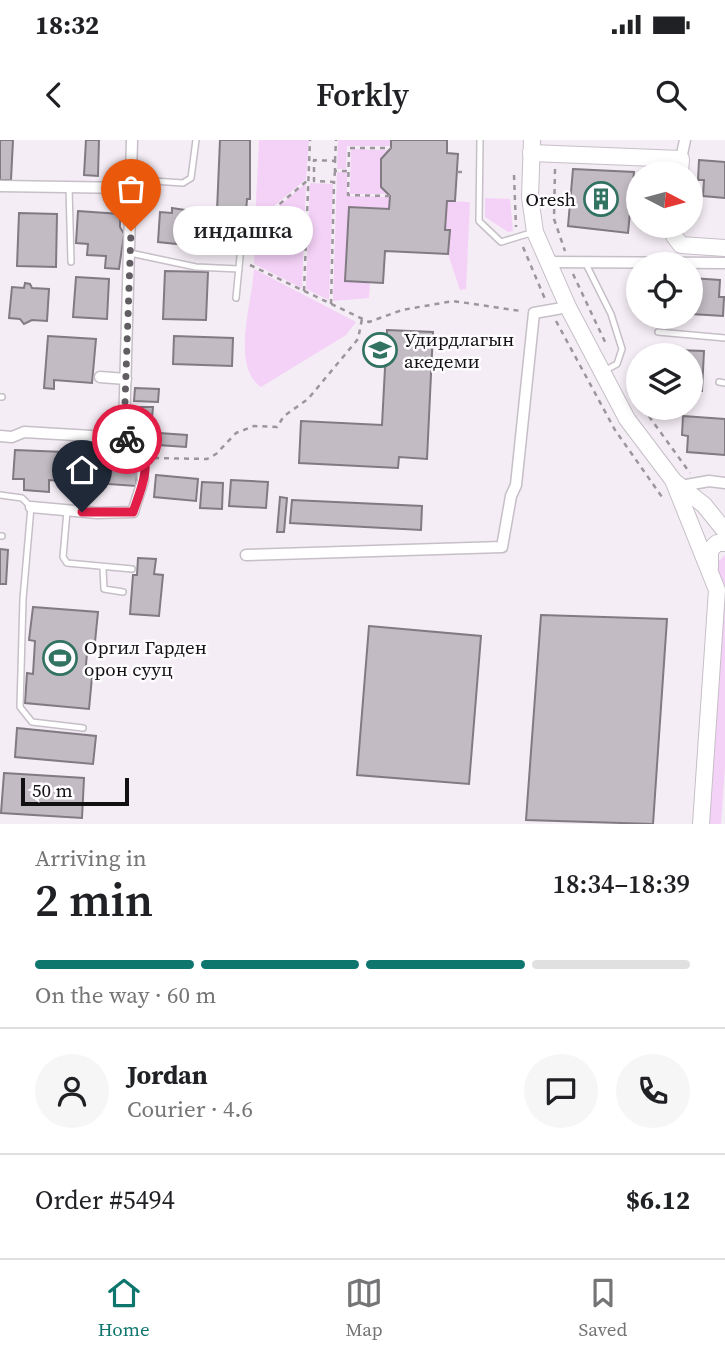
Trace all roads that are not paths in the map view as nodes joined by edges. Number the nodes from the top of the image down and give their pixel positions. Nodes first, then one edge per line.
1 (132, 140) edge
2 (196, 140) edge
3 (480, 140) edge
4 (685, 140) edge
5 (532, 146) edge
6 (643, 161) edge
7 (681, 161) edge
8 (153, 181) dead end
9 (0, 186) edge
10 (69, 188) junction
11 (131, 188) junction
12 (527, 235) junction
13 (242, 236) road end
14 (676, 238) edge
15 (725, 248) edge
16 (131, 253) junction
17 (585, 261) junction
18 (71, 262) dead end
19 (548, 262) junction
20 (725, 263) edge
21 (239, 269) junction
22 (236, 298) dead end
23 (568, 307) junction
24 (658, 332) dead end
25 (725, 338) edge
26 (610, 368) junction
27 (100, 377) dead end
28 (126, 379) junction
29 (124, 430) junction
30 (0, 436) edge
31 (677, 483) junction
32 (725, 483) edge
33 (0, 495) edge
34 (31, 507) junction
35 (67, 511) junction
36 (725, 531) edge
37 (725, 543) edge
38 (246, 555) dead end
39 (709, 567) junction
40 (103, 569) junction
41 (132, 569) dead end
42 (123, 592) dead end
43 (83, 727) dead end
44 (701, 824) edge

1 - 11 street
2 - 8 lane
3 - 12 lane
4 - 7 street
5 - 6 main road
5 - 12 main road
9 - 10 street
10 - 11 street
10 - 18 lane
11 - 16 street
12 - 19 main road
13 - 21 lane
14 - 15 main road
16 - 21 lane
16 - 28 street
17 - 19 street
17 - 20 street
17 - 26 lane
19 - 23 main road
21 - 22 lane
23 - 26 main road
23 - 38 street
24 - 25 lane
26 - 31 main road
27 - 28 street
28 - 29 street
29 - 30 street
29 - 35 street
31 - 32 street
31 - 36 main road
31 - 39 main road
33 - 34 lane
34 - 35 street
34 - 43 lane
35 - 40 lane
37 - 39 main road
39 - 44 main road
40 - 41 lane
40 - 42 lane

